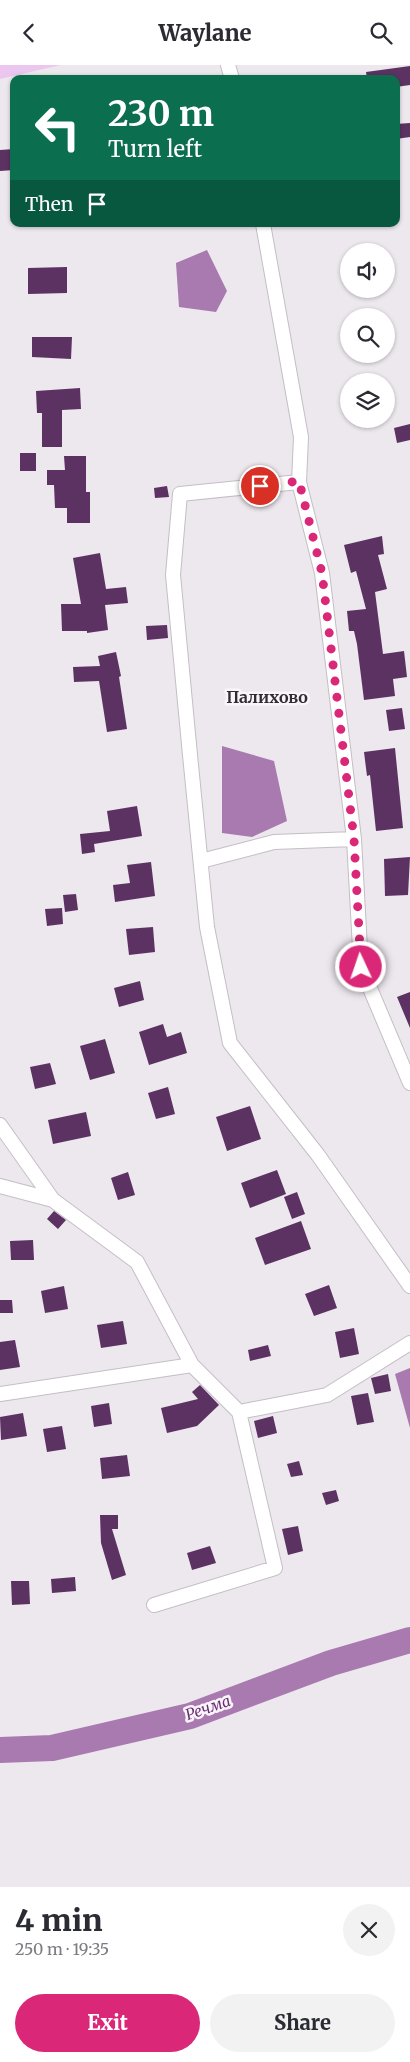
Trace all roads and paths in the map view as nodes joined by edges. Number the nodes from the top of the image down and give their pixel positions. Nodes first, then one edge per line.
1 (264, 227) edge
2 (299, 481) junction
3 (354, 839) junction
4 (201, 861) junction
5 (410, 1083) edge
6 (0, 1125) edge
7 (0, 1186) edge
8 (53, 1199) junction
9 (410, 1286) edge
10 (410, 1343) edge
11 (192, 1365) junction
12 (0, 1394) edge
13 (239, 1413) junction
14 (154, 1605) dead end

1 - 2 street
2 - 3 street
2 - 4 street
3 - 4 street
3 - 5 street
4 - 9 street
6 - 8 street
7 - 8 street
8 - 11 street
10 - 13 street
11 - 12 street
11 - 13 street
13 - 14 street

